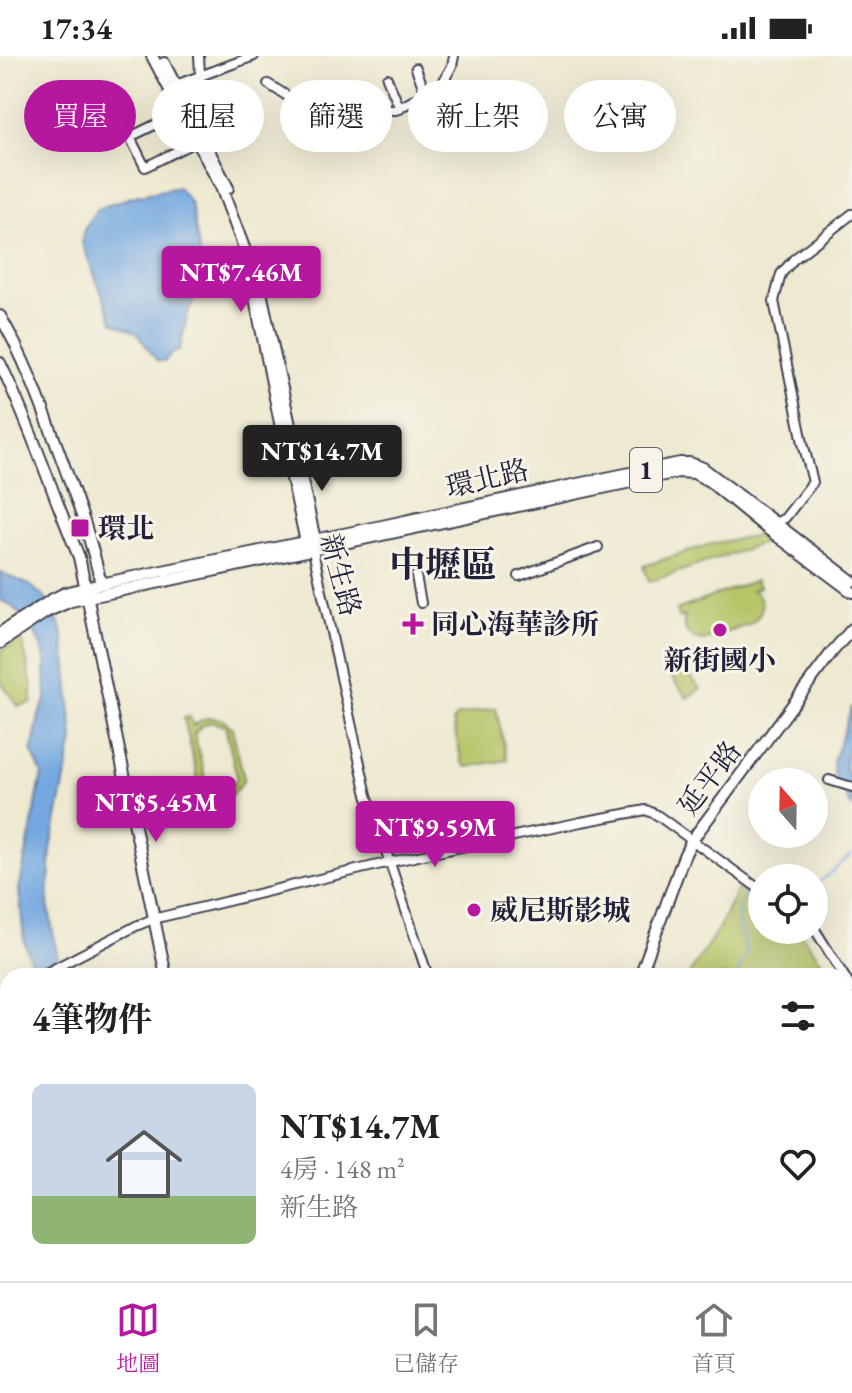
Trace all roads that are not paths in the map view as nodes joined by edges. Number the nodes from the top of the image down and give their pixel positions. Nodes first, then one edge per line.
1 (152, 56) edge
2 (160, 56) edge
3 (199, 56) edge
4 (254, 56) edge
5 (454, 56) edge
6 (416, 68) dead end
7 (201, 76) junction
8 (387, 78) dead end
9 (168, 80) edge
10 (170, 80) edge
11 (189, 80) edge
12 (201, 80) edge
13 (420, 80) edge
14 (444, 80) edge
15 (268, 84) dead end
16 (408, 105) edge
17 (400, 109) junction
18 (152, 128) edge
19 (176, 152) edge
20 (205, 152) edge
21 (852, 214) edge
22 (0, 316) edge
23 (0, 363) edge
24 (771, 525) junction
25 (311, 544) junction
26 (598, 547) dead end
27 (416, 576) dead end
28 (519, 576) dead end
29 (852, 581) edge
30 (101, 584) junction
31 (852, 592) edge
32 (86, 593) junction
33 (421, 603) dead end
34 (852, 629) edge
35 (2, 636) edge
36 (832, 781) dead end
37 (852, 787) edge
38 (692, 840) junction
39 (390, 862) junction
40 (748, 881) edge
41 (153, 919) junction
42 (824, 944) edge
43 (55, 968) edge
44 (164, 968) edge
45 (425, 968) edge
46 (643, 968) edge
47 (839, 968) edge

1 - 9 main road, 新生路
2 - 10 main road, 新生路
3 - 7 street
4 - 7 street
5 - 14 street
6 - 13 street
7 - 11 street
7 - 12 street
8 - 17 street
15 - 17 street
16 - 17 street
18 - 19 street
20 - 25 main road, 新生路
21 - 24 street
22 - 30 main road
23 - 32 main road
24 - 25 main road, 環北路 / 1
24 - 29 main road, 環北路 / 1
24 - 31 main road, 環北路 / 1
25 - 30 main road, 環北路 / 1
25 - 32 main road, 環北路 / 1
25 - 39 street, 新生路
26 - 28 street
27 - 33 street
30 - 32 main road
32 - 35 main road, 環北路 / 1
32 - 41 main road
34 - 38 main road, 延平路
36 - 37 street
38 - 39 street
38 - 40 street
38 - 46 main road, 延平路
39 - 41 street
39 - 45 street, 新生路
41 - 43 street
41 - 44 main road
42 - 47 street

